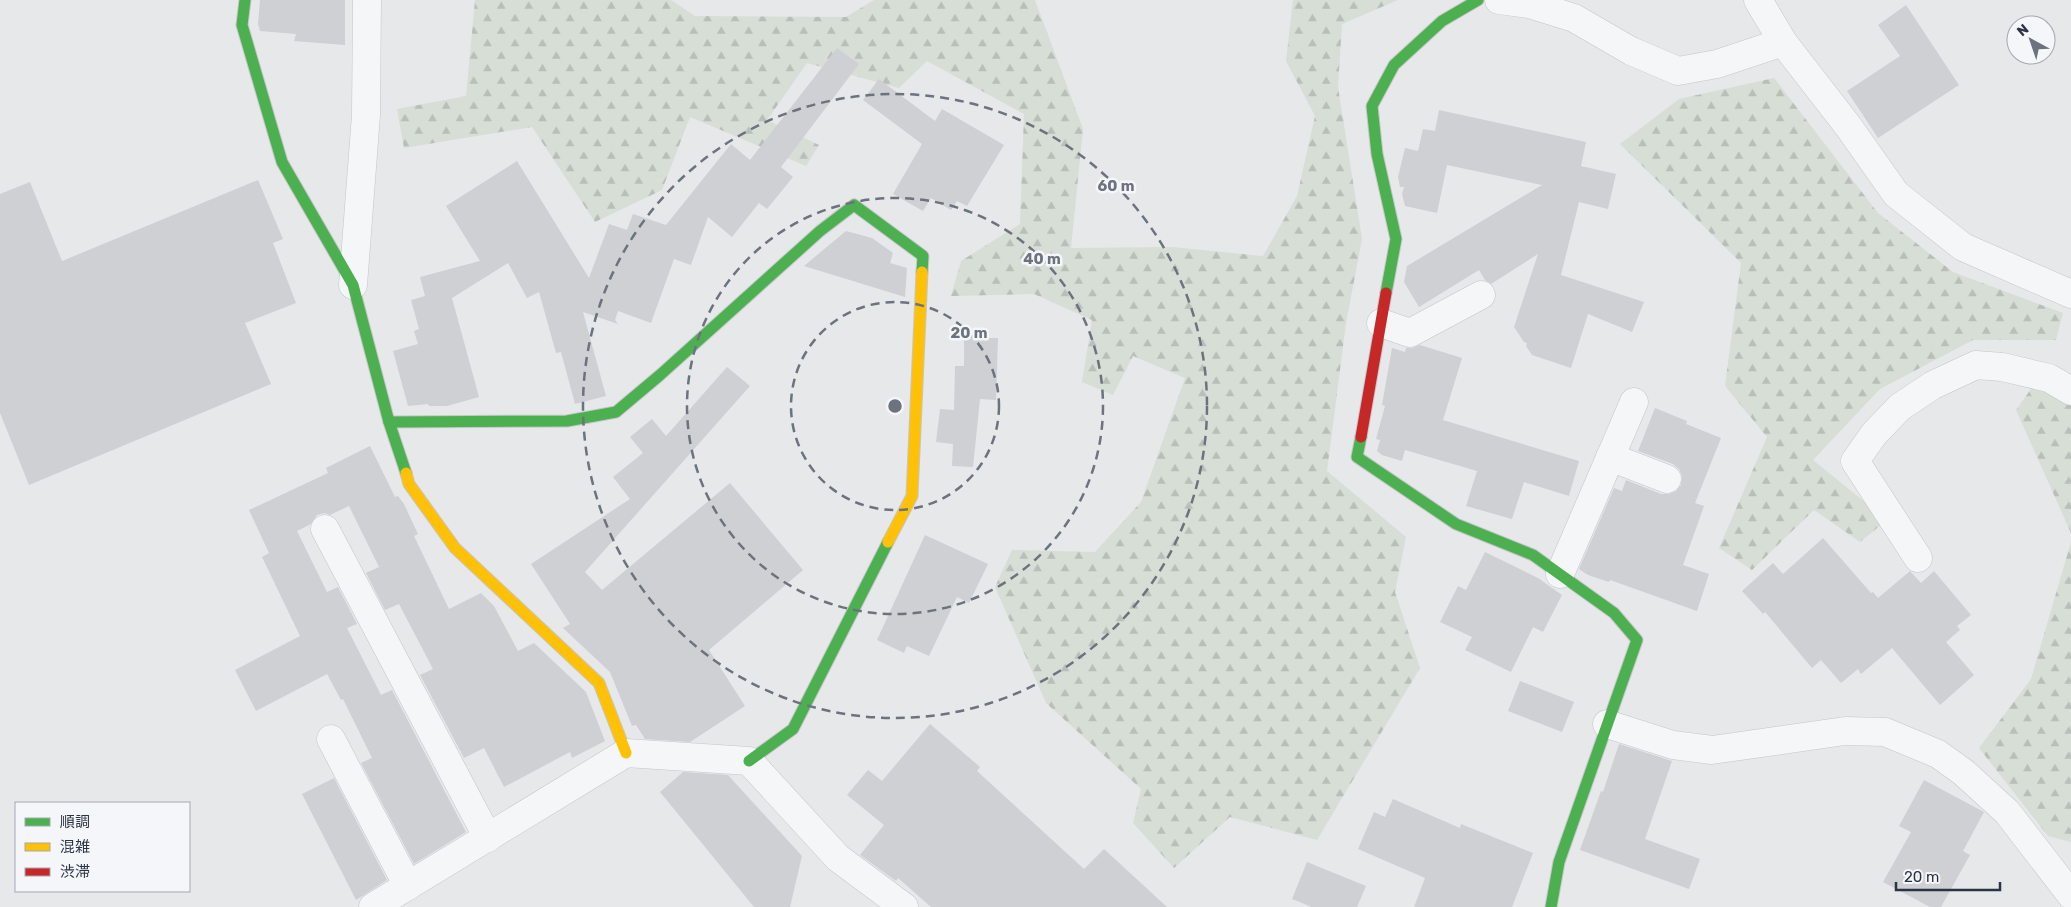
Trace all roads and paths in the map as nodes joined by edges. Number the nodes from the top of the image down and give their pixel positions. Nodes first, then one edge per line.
1 (245, 0) edge
2 (367, 0) edge
3 (1478, 0) edge
4 (1499, 0) edge
5 (1758, 0) edge
6 (1783, 42) junction
7 (353, 284) junction
8 (2071, 294) edge
9 (1481, 295) dead end
10 (1381, 323) junction
11 (2071, 391) edge
12 (1634, 402) dead end
13 (389, 422) junction
14 (1610, 457) junction
15 (1667, 479) dead end
16 (325, 529) dead end
17 (1918, 558) dead end
18 (1560, 574) junction
19 (1607, 724) junction
20 (331, 739) dead end
21 (626, 753) junction
22 (749, 761) junction
23 (488, 838) junction
24 (408, 886) junction
25 (2071, 896) edge
26 (373, 907) edge
27 (904, 907) edge
28 (1551, 907) edge

1 - 7 street
2 - 7 street
3 - 10 street
4 - 6 street
5 - 6 street
6 - 8 street
7 - 13 street
9 - 10 street
10 - 18 street
11 - 17 street
12 - 14 street
13 - 21 street
13 - 22 street
14 - 15 street
14 - 18 street
16 - 23 street
18 - 19 street
19 - 25 street
19 - 28 street
20 - 24 street
21 - 22 street
21 - 23 street
22 - 27 street
23 - 24 street
24 - 26 street

